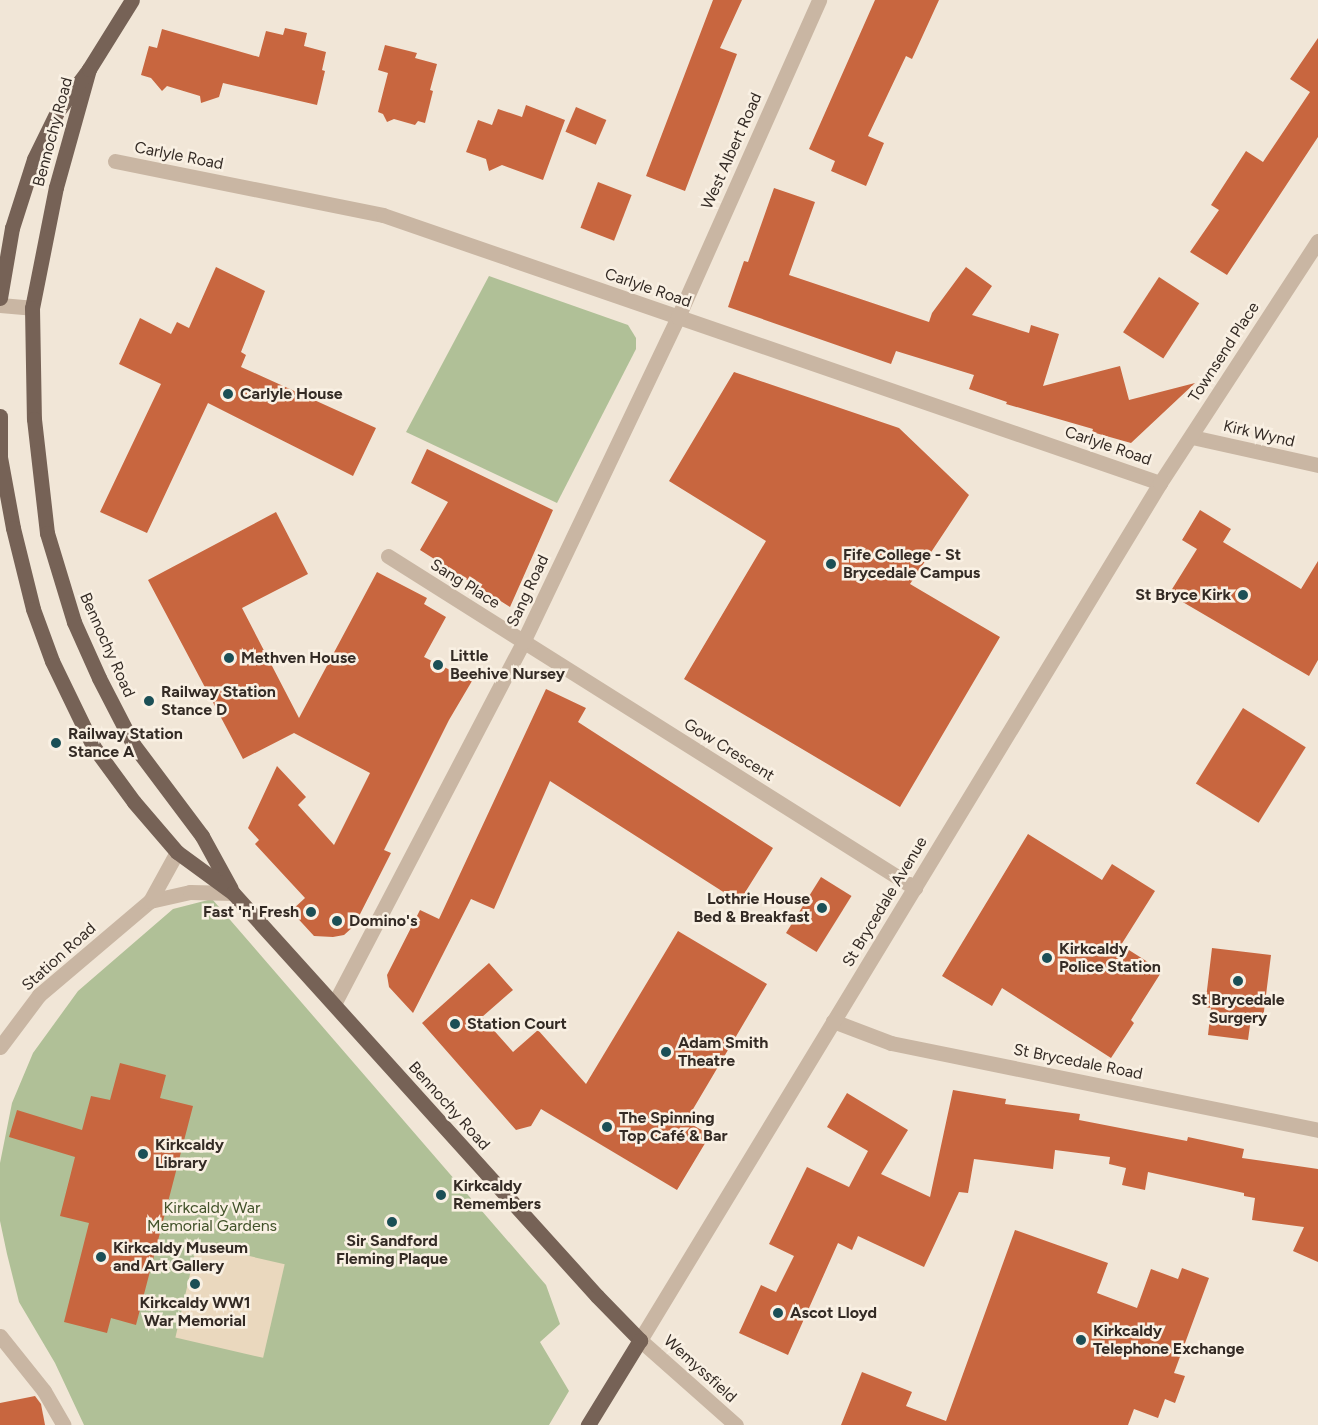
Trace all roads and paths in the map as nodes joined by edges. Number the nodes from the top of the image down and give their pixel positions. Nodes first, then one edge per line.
1 (132, 0) edge
2 (819, 0) edge
3 (89, 69) junction
4 (115, 161) dead end
5 (1318, 241) edge
6 (0, 298) edge
7 (0, 305) edge
8 (32, 308) junction
9 (678, 317) junction
10 (0, 416) edge
11 (1191, 436) junction
12 (1318, 465) edge
13 (1160, 483) junction
14 (388, 556) dead end
15 (523, 642) junction
16 (177, 852) junction
17 (915, 888) junction
18 (233, 893) junction
19 (150, 901) junction
20 (333, 1004) junction
21 (833, 1021) junction
22 (0, 1047) edge
23 (1318, 1130) edge
24 (0, 1335) edge
25 (640, 1340) junction
26 (64, 1425) edge
27 (588, 1425) edge
28 (736, 1425) edge

1 - 3 main road
2 - 9 street, West Albert Road
3 - 6 main road, Bennochy Road
3 - 8 main road, Bennochy Road
4 - 9 street, Carlyle Road
5 - 11 street, Townsend Place
7 - 8 street
8 - 18 main road, Bennochy Road
9 - 13 street, Carlyle Road
9 - 15 street, Sang Road
10 - 16 main road, Bennochy Road
11 - 12 street, Kirk Wynd
11 - 13 street, Townsend Place
13 - 17 street, St Brycedale Avenue
14 - 15 street, Sang Place
15 - 17 street, Gow Crescent
15 - 20 street, Sang Road
16 - 18 main road, Bennochy Road
16 - 19 street, Station Road
17 - 21 street, St Brycedale Avenue
18 - 19 street, Station Road
18 - 20 main road, Bennochy Road
19 - 22 street, Station Road
20 - 25 main road, Bennochy Road
21 - 23 street, St Brycedale Road
21 - 25 street, St Brycedale Avenue
24 - 26 street
25 - 27 main road
25 - 28 street, Wemyssfield

